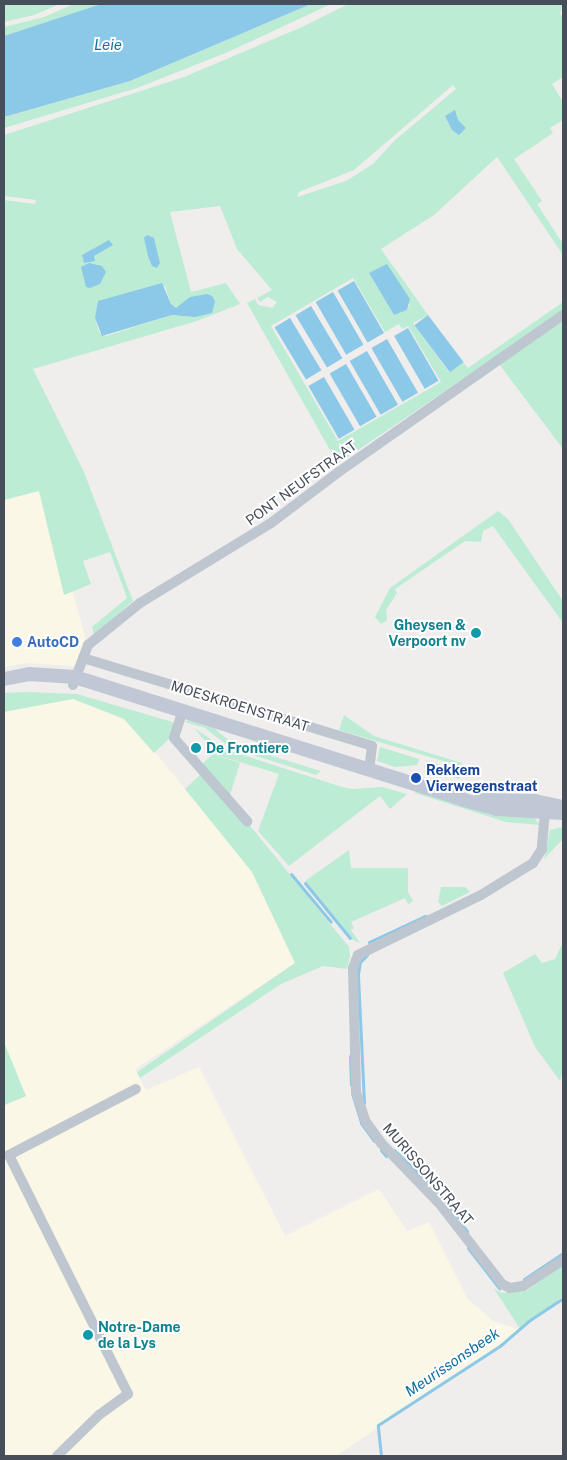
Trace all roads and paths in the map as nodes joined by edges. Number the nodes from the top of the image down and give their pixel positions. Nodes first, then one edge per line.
1 (563, 315) edge
2 (83, 658) junction
3 (4, 678) edge
4 (74, 681) junction
5 (4, 682) edge
6 (182, 713) junction
7 (369, 771) junction
8 (464, 800) junction
9 (563, 808) edge
10 (545, 811) junction
11 (563, 813) edge
12 (247, 821) dead end
13 (136, 1089) dead end
14 (6, 1156) edge
15 (563, 1260) edge
16 (56, 1456) edge

1 - 2 street, PONT NEUFSTRAAT
2 - 4 street, PONT NEUFSTRAAT
2 - 7 street, MOESKROENSTRAAT
3 - 4 main road, MOESKROENSTRAAT
4 - 5 main road, MOESKROENSTRAAT
4 - 6 main road, MOESKROENSTRAAT
6 - 7 main road, MOESKROENSTRAAT
6 - 12 street
7 - 8 main road, MOESKROENSTRAAT
8 - 9 main road, MOESKROENSTRAAT
8 - 10 main road, MOESKROENSTRAAT
10 - 11 main road, MOESKROENSTRAAT
10 - 15 street, MURISSONSTRAAT
13 - 14 street
14 - 16 street

